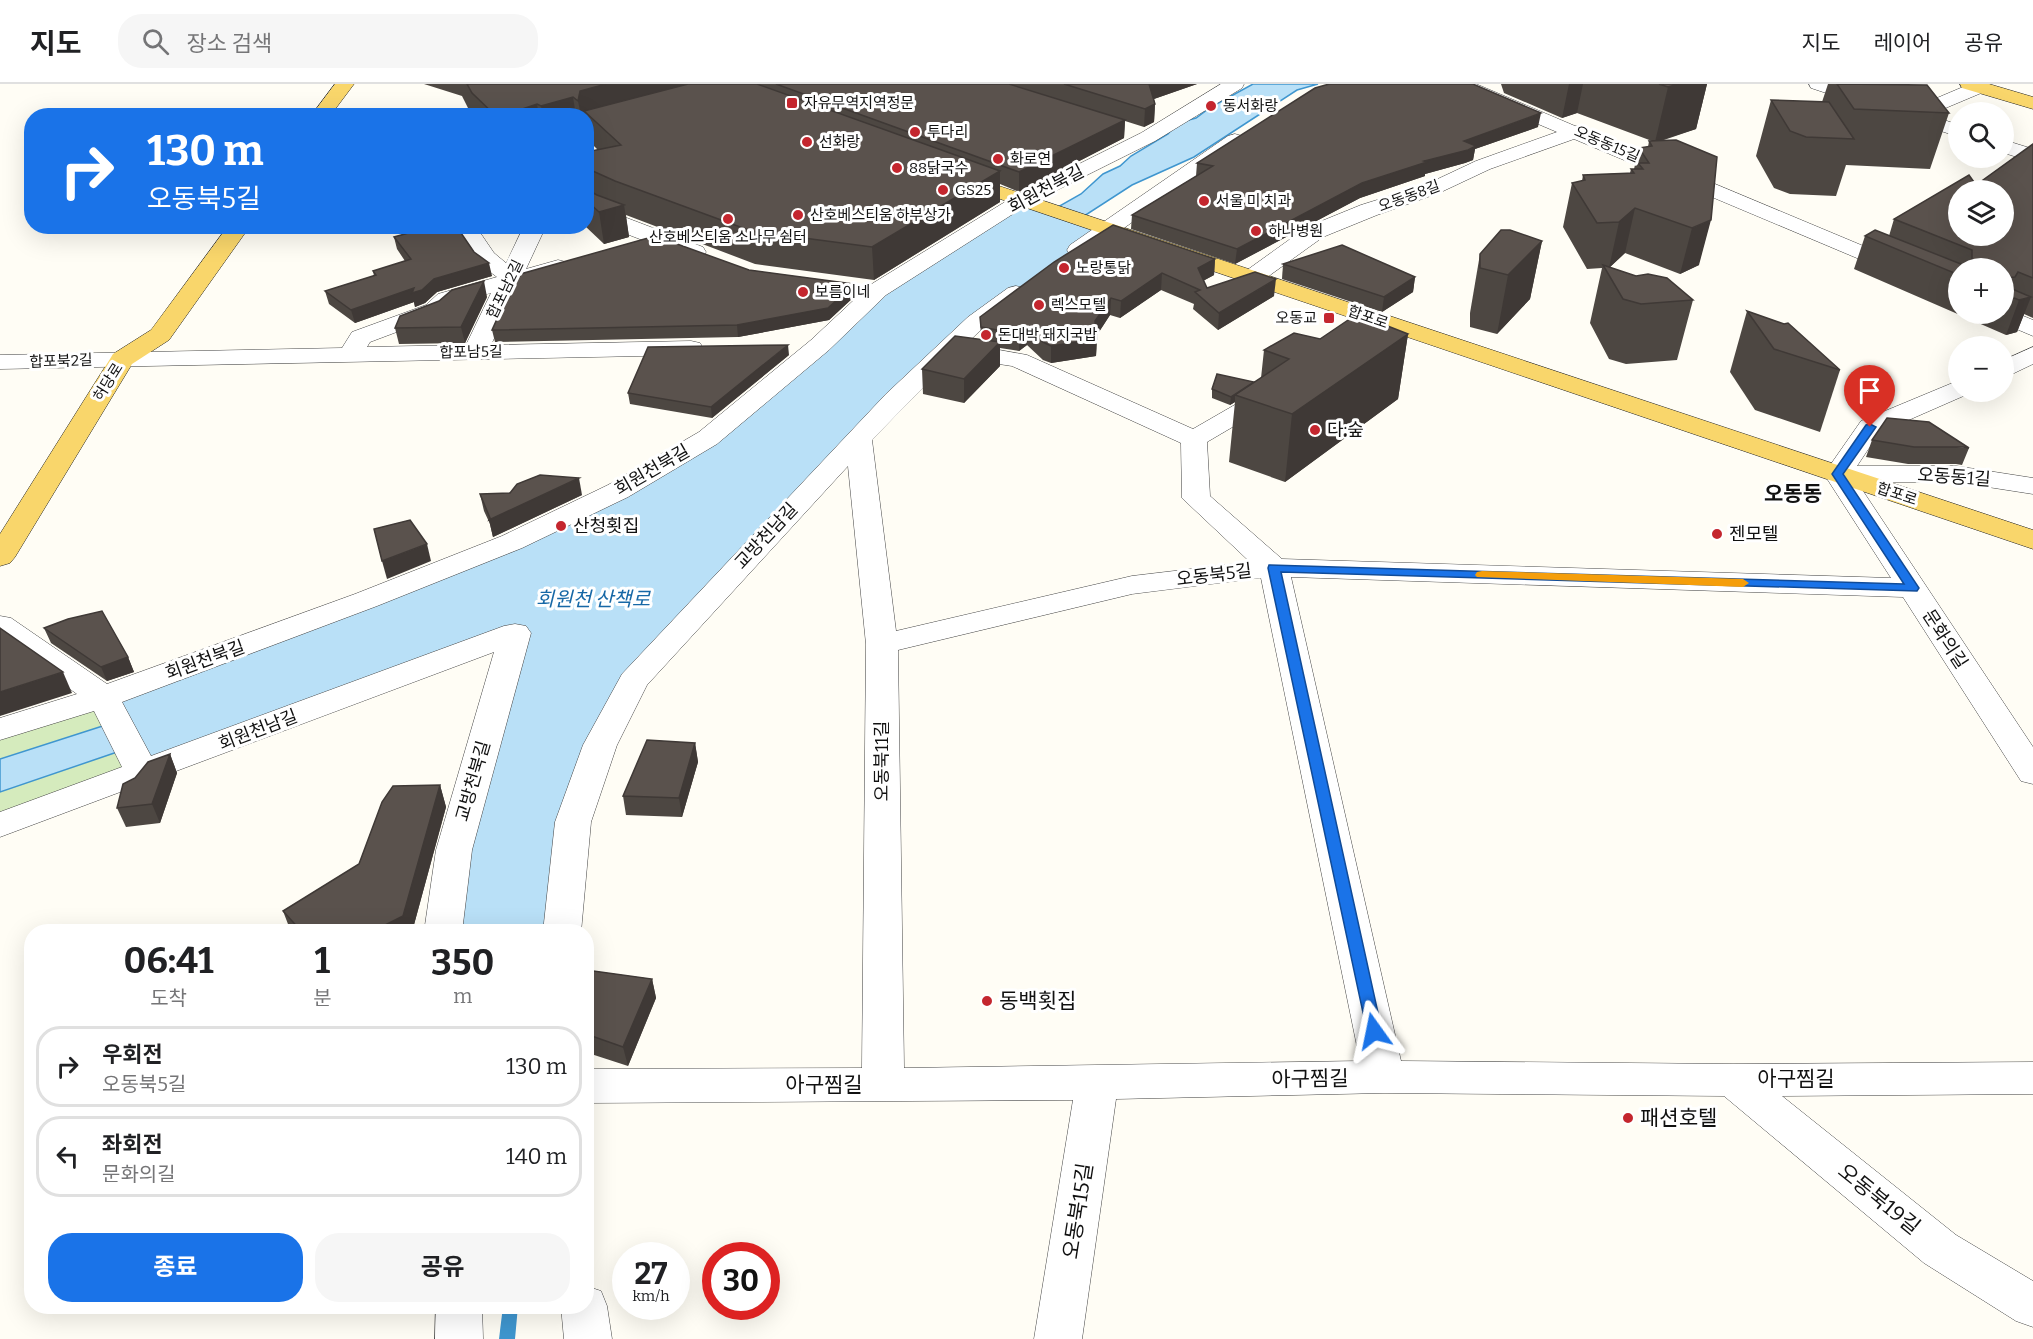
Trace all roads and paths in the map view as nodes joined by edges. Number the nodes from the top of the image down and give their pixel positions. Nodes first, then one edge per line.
1 (345, 84) edge
2 (1235, 84) edge
3 (1460, 84) edge
4 (1818, 84) edge
5 (2019, 84) edge
6 (1974, 85) edge
7 (2033, 88) edge
8 (2033, 103) edge
9 (326, 108) edge
10 (1912, 115) junction
11 (1948, 127) edge
12 (1125, 130) edge
13 (1576, 131) junction
14 (1249, 132) edge
15 (1148, 137) junction
16 (2014, 149) edge
17 (2033, 156) edge
18 (944, 173) edge
19 (1020, 201) junction
20 (594, 210) edge
21 (1108, 231) junction
22 (233, 234) edge
23 (531, 234) edge
24 (471, 236) dead end
25 (657, 238) junction
26 (626, 247) edge
27 (711, 259) edge
28 (584, 260) edge
29 (1251, 278) junction
30 (510, 279) junction
31 (847, 285) edge
32 (1948, 289) edge
33 (878, 290) junction
34 (2014, 320) edge
35 (1391, 325) junction
36 (2033, 328) edge
37 (1362, 342) edge
38 (820, 345) junction
39 (785, 346) edge
40 (713, 347) edge
41 (948, 348) junction
42 (475, 352) junction
43 (351, 354) junction
44 (2033, 354) edge
45 (122, 359) junction
46 (0, 362) edge
47 (2014, 364) edge
48 (1293, 382) edge
49 (1948, 394) edge
50 (858, 438) junction
51 (1194, 439) junction
52 (1838, 474) junction
53 (2033, 486) edge
54 (2033, 540) edge
55 (0, 557) edge
56 (1274, 568) junction
57 (1912, 588) junction
58 (0, 625) edge
59 (515, 633) joint
60 (882, 644) junction
61 (103, 697) junction
62 (0, 729) edge
63 (142, 773) junction
64 (2033, 773) edge
65 (0, 825) edge
66 (444, 924) edge
67 (562, 924) edge
68 (1384, 1077) junction
69 (2033, 1078) edge
70 (1733, 1080) junction
71 (1097, 1083) junction
72 (883, 1085) junction
73 (594, 1086) edge
74 (2033, 1306) edge
75 (459, 1314) edge
76 (585, 1314) edge
77 (459, 1339) edge
78 (588, 1339) edge
79 (1058, 1339) edge

1 - 9 main road
2 - 15 street, 회원천북길
3 - 13 street, 오동동15길
4 - 10 street
5 - 7 main road
6 - 8 main road
6 - 10 street
10 - 11 street
12 - 15 street
13 - 29 street, 오동동8길
13 - 32 street, 오동동15길
14 - 21 street
15 - 19 street, 회원천북길
16 - 17 street
18 - 19 main road, 합포로
19 - 21 main road, 합포로
19 - 33 street, 회원천북길
20 - 25 street
21 - 29 main road, 합포로
21 - 41 street, 교방천남길
22 - 45 main road, 허당로
23 - 30 street, 합포남2길
24 - 30 street
25 - 26 street
25 - 27 street
28 - 30 street
29 - 35 main road, 합포로
30 - 42 street, 합포남2길
30 - 43 street
31 - 33 street
33 - 38 street, 회원천북길
34 - 36 street
35 - 37 street
35 - 52 main road, 합포로
38 - 39 street
38 - 61 street, 회원천북길
40 - 42 street, 합포남5길
41 - 50 street, 교방천남길
41 - 51 street
42 - 43 street, 합포남5길
43 - 45 street, 합포남5길
44 - 47 street
45 - 46 street, 합포북2길
45 - 55 main road, 허당로
48 - 51 street
49 - 52 street
50 - 60 street, 오동북11길
50 - 67 street, 교방천남길
51 - 56 street
52 - 53 street, 오동동1길
52 - 54 main road, 합포로
52 - 57 street, 문화의길
56 - 57 street, 오동북5길
56 - 60 street, 오동북5길
56 - 68 street
57 - 64 street, 문화의길
58 - 61 street
59 - 63 street, 회원천남길
59 - 66 street, 교방천북길
60 - 72 street, 오동북11길
61 - 62 street, 회원천북길
61 - 63 street
63 - 65 street, 회원천남길
68 - 70 street, 아구찜길
68 - 71 street, 아구찜길
69 - 70 street, 아구찜길
70 - 74 street, 오동북19길
71 - 72 street, 아구찜길
71 - 79 street, 오동북15길
72 - 73 street, 아구찜길
75 - 77 street
76 - 78 street

